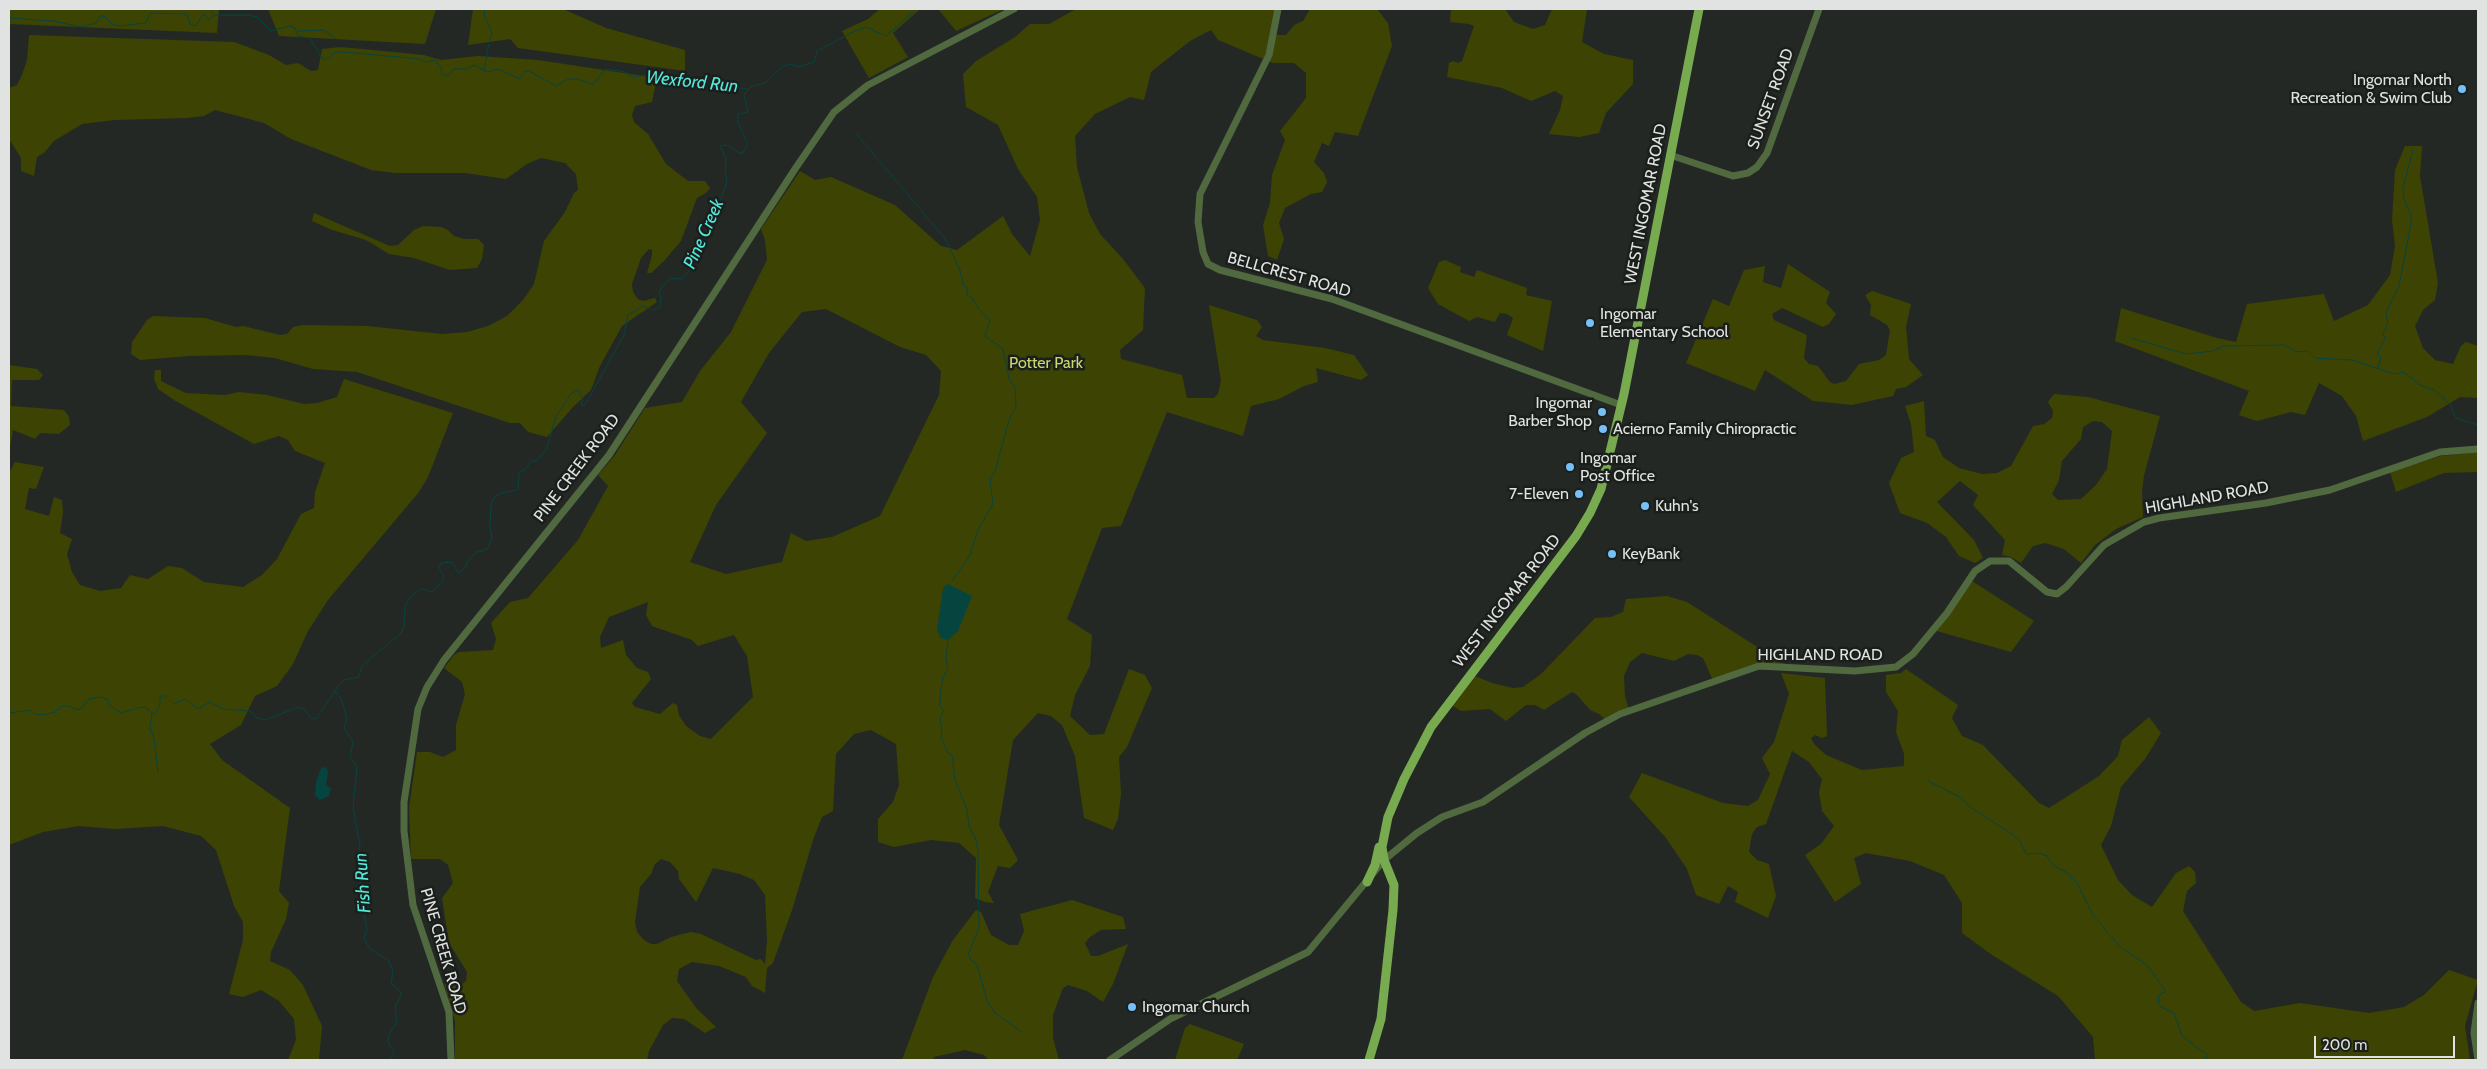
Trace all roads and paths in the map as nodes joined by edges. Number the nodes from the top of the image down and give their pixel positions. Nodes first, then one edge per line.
1 (1014, 9) edge
2 (1278, 9) edge
3 (1699, 9) edge
4 (1818, 9) edge
5 (1670, 155) junction
6 (1621, 405) junction
7 (2478, 449) edge
8 (1383, 835) junction
9 (1384, 860) junction
10 (1367, 882) junction
11 (2478, 1003) edge
12 (451, 1060) edge
13 (1110, 1060) edge
14 (1369, 1060) edge
15 (2478, 1060) edge

1 - 12 street, PINE CREEK ROAD
2 - 6 street, BELLCREST ROAD
3 - 5 main road, WEST INGOMAR ROAD
4 - 5 street, SUNSET ROAD
5 - 6 main road, WEST INGOMAR ROAD
6 - 8 main road, WEST INGOMAR ROAD
7 - 9 street, HIGHLAND ROAD
8 - 9 main road, WEST INGOMAR ROAD
8 - 10 main road
9 - 10 street
9 - 14 main road, WEST INGOMAR ROAD
10 - 13 street
11 - 15 street

